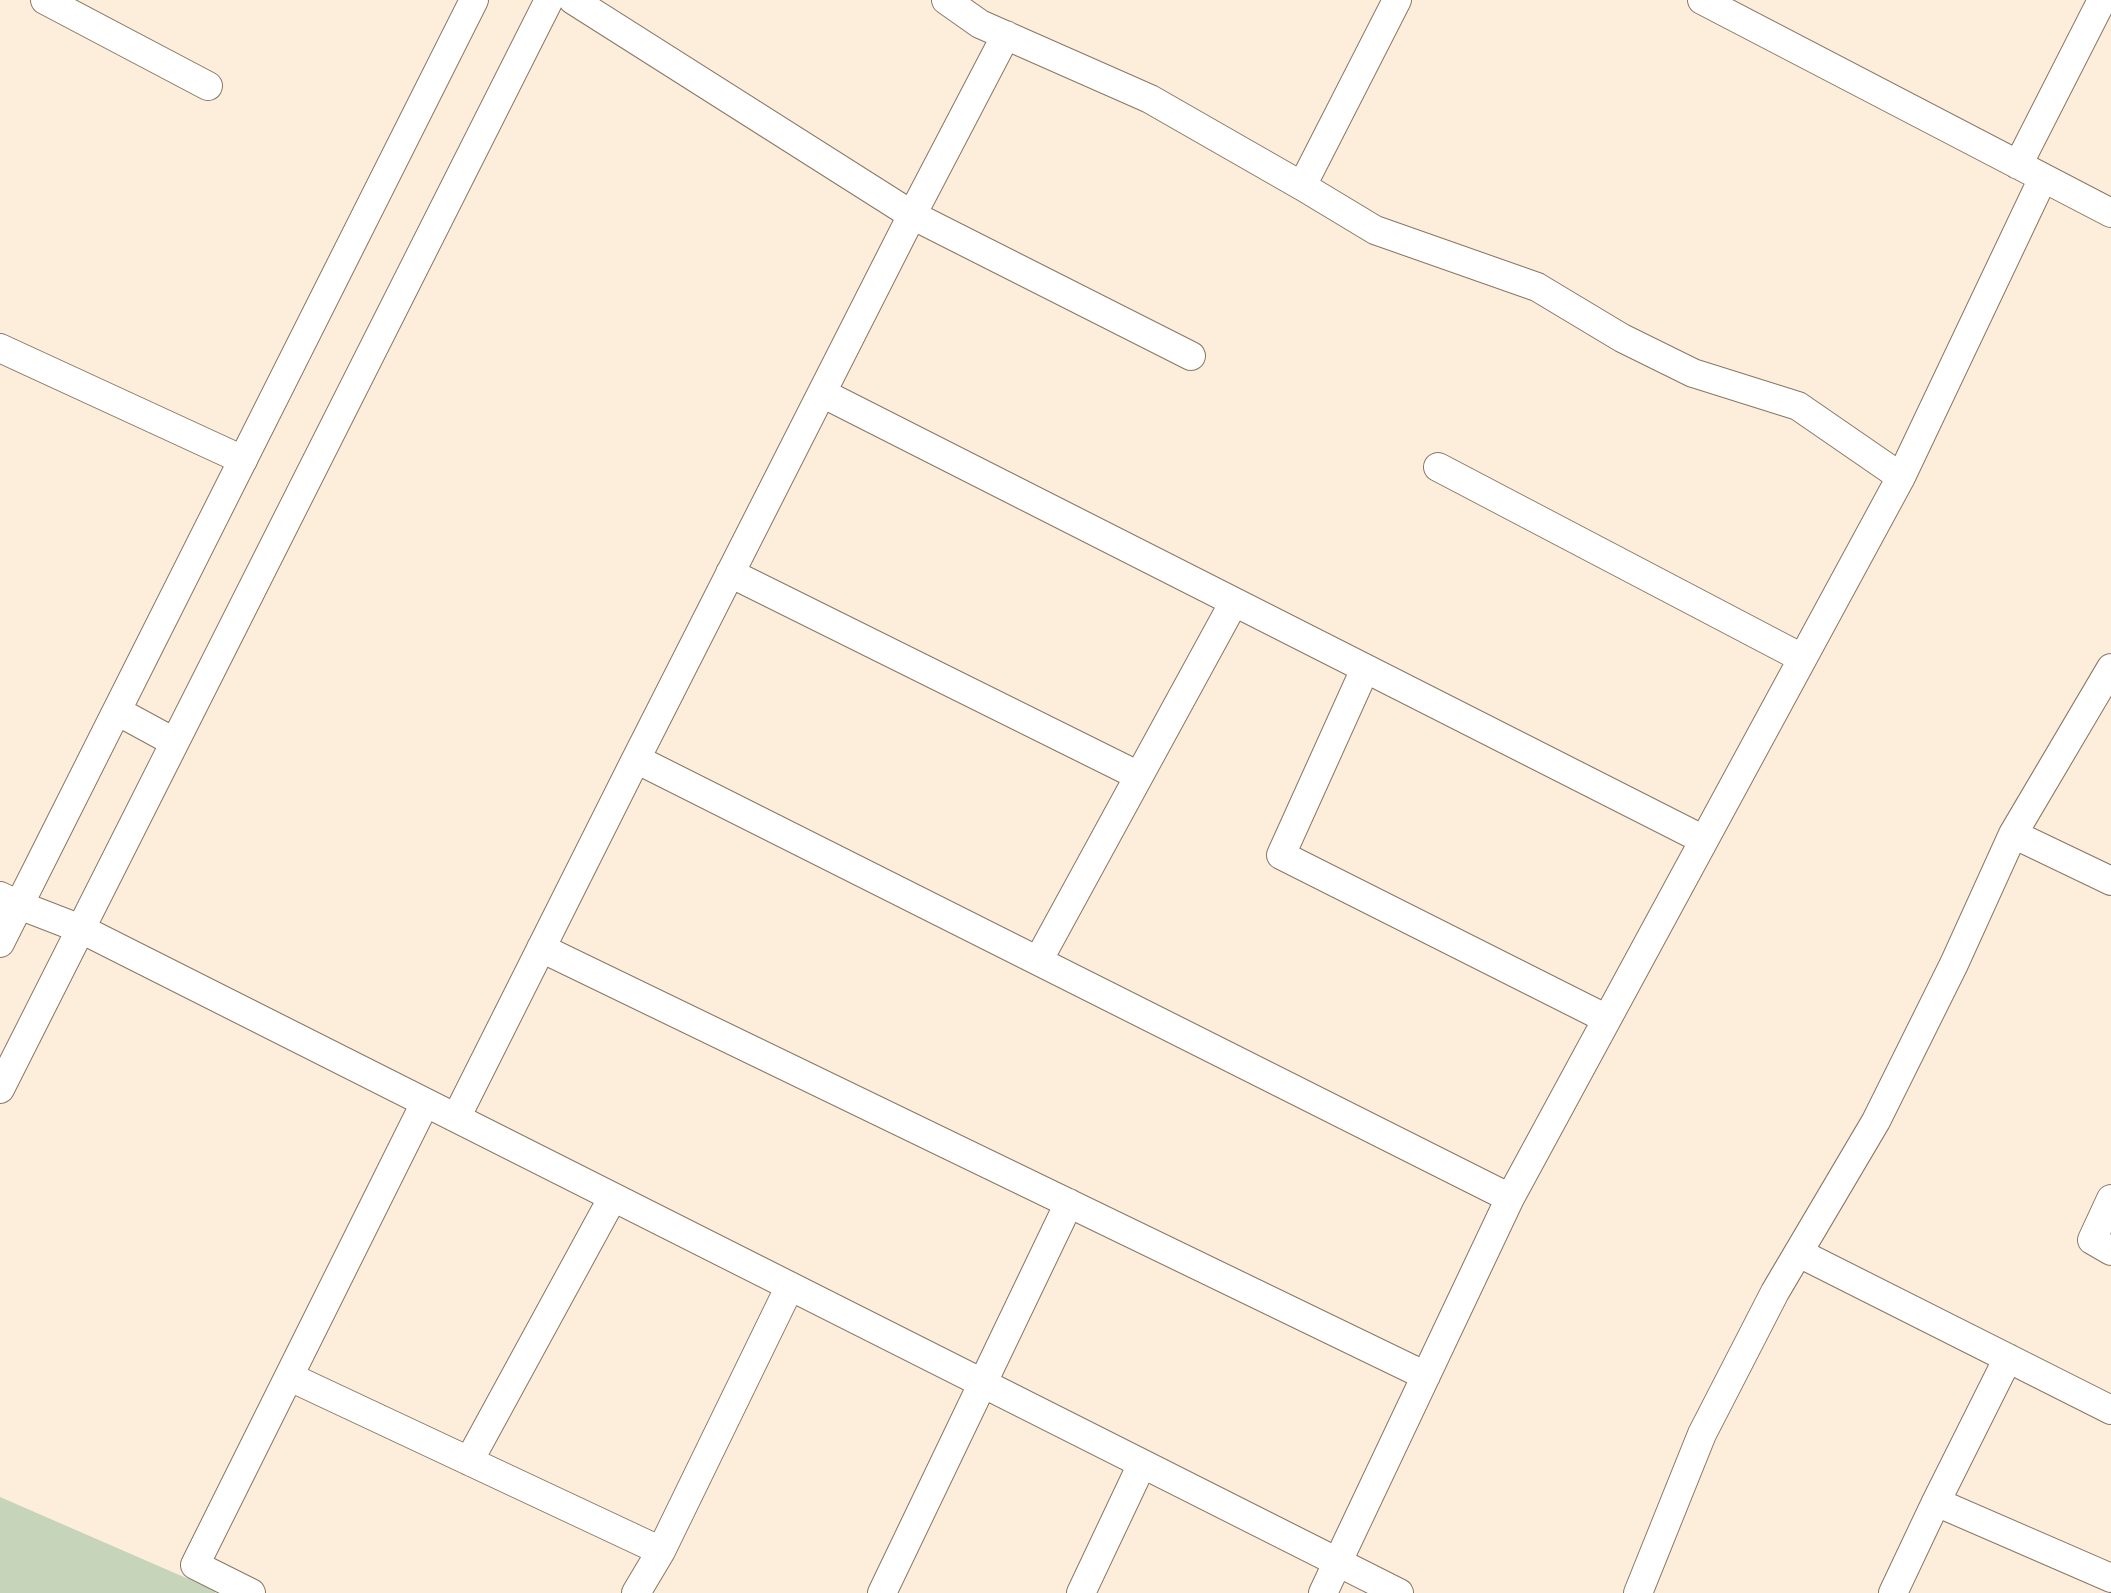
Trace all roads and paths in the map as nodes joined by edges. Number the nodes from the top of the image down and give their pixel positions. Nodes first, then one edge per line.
1 (45, 0) edge
2 (474, 0) edge
3 (549, 0) edge
4 (573, 0) edge
5 (946, 0) edge
6 (1397, 0) edge
7 (1702, 0) edge
8 (2102, 0) edge
9 (1006, 35) junction
10 (208, 86) dead end
11 (2018, 165) junction
12 (2043, 178) junction
13 (1302, 186) junction
14 (2111, 213) edge
15 (912, 215) junction
16 (0, 348) edge
17 (1191, 356) dead end
18 (822, 393) junction
19 (243, 460) junction
20 (1438, 466) dead end
21 (1900, 477) junction
22 (730, 574) junction
23 (1234, 602) junction
24 (1802, 658) junction
25 (2111, 668) edge
26 (1366, 669) junction
27 (117, 711) junction
28 (174, 742) junction
29 (636, 759) junction
30 (1139, 776) junction
31 (2013, 834) junction
32 (1704, 840) junction
33 (2111, 881) edge
34 (9, 900) edge
35 (81, 929) junction
36 (0, 943) edge
37 (541, 948) junction
38 (1038, 961) junction
39 (1607, 1018) junction
40 (0, 1088) edge
41 (425, 1102) junction
42 (456, 1118) junction
43 (613, 1197) junction
44 (1510, 1198) junction
45 (2111, 1199) edge
46 (1069, 1203) junction
47 (2111, 1251) edge
48 (1799, 1253) junction
49 (790, 1286) junction
50 (2008, 1358) junction
51 (1426, 1376) junction
52 (290, 1377) junction
53 (983, 1383) junction
54 (2111, 1410) edge
55 (469, 1461) junction
56 (1142, 1464) junction
57 (1936, 1502) junction
58 (661, 1550) junction
59 (1339, 1562) junction
60 (2101, 1582) edge
61 (251, 1593) edge
62 (636, 1593) edge
63 (882, 1593) edge
64 (1081, 1593) edge
65 (1323, 1593) edge
66 (1399, 1593) edge
67 (1638, 1593) edge
68 (1893, 1593) edge

1 - 10 street
2 - 19 street
3 - 28 street
4 - 15 street
5 - 9 street
6 - 13 street
7 - 11 street
8 - 11 street
9 - 13 street
9 - 15 street
11 - 12 street
12 - 14 street
12 - 21 street
13 - 21 street
15 - 17 street
15 - 18 street
16 - 19 street
18 - 22 street
18 - 23 street
19 - 27 street
20 - 24 street
21 - 24 street
22 - 29 street
22 - 30 street
23 - 26 street
23 - 30 street
24 - 32 street
25 - 31 street
26 - 32 street
26 - 39 street
27 - 28 street
27 - 34 street
28 - 35 street
29 - 37 street
29 - 38 street
30 - 38 street
31 - 33 street
31 - 48 street
32 - 39 street
34 - 35 street
34 - 36 street
35 - 40 street
35 - 41 street
37 - 42 street
37 - 46 street
38 - 44 street
39 - 44 street
41 - 42 street
41 - 52 street
42 - 43 street
43 - 49 street
43 - 55 street
44 - 51 street
45 - 47 street
46 - 51 street
46 - 53 street
48 - 50 street
48 - 67 street
49 - 53 street
49 - 58 street
50 - 54 street
50 - 57 street
51 - 59 street
52 - 55 street
52 - 61 street
53 - 56 street
53 - 63 street
55 - 58 street
56 - 59 street
56 - 64 street
57 - 60 street
57 - 68 street
58 - 62 street
59 - 65 street
59 - 66 street

